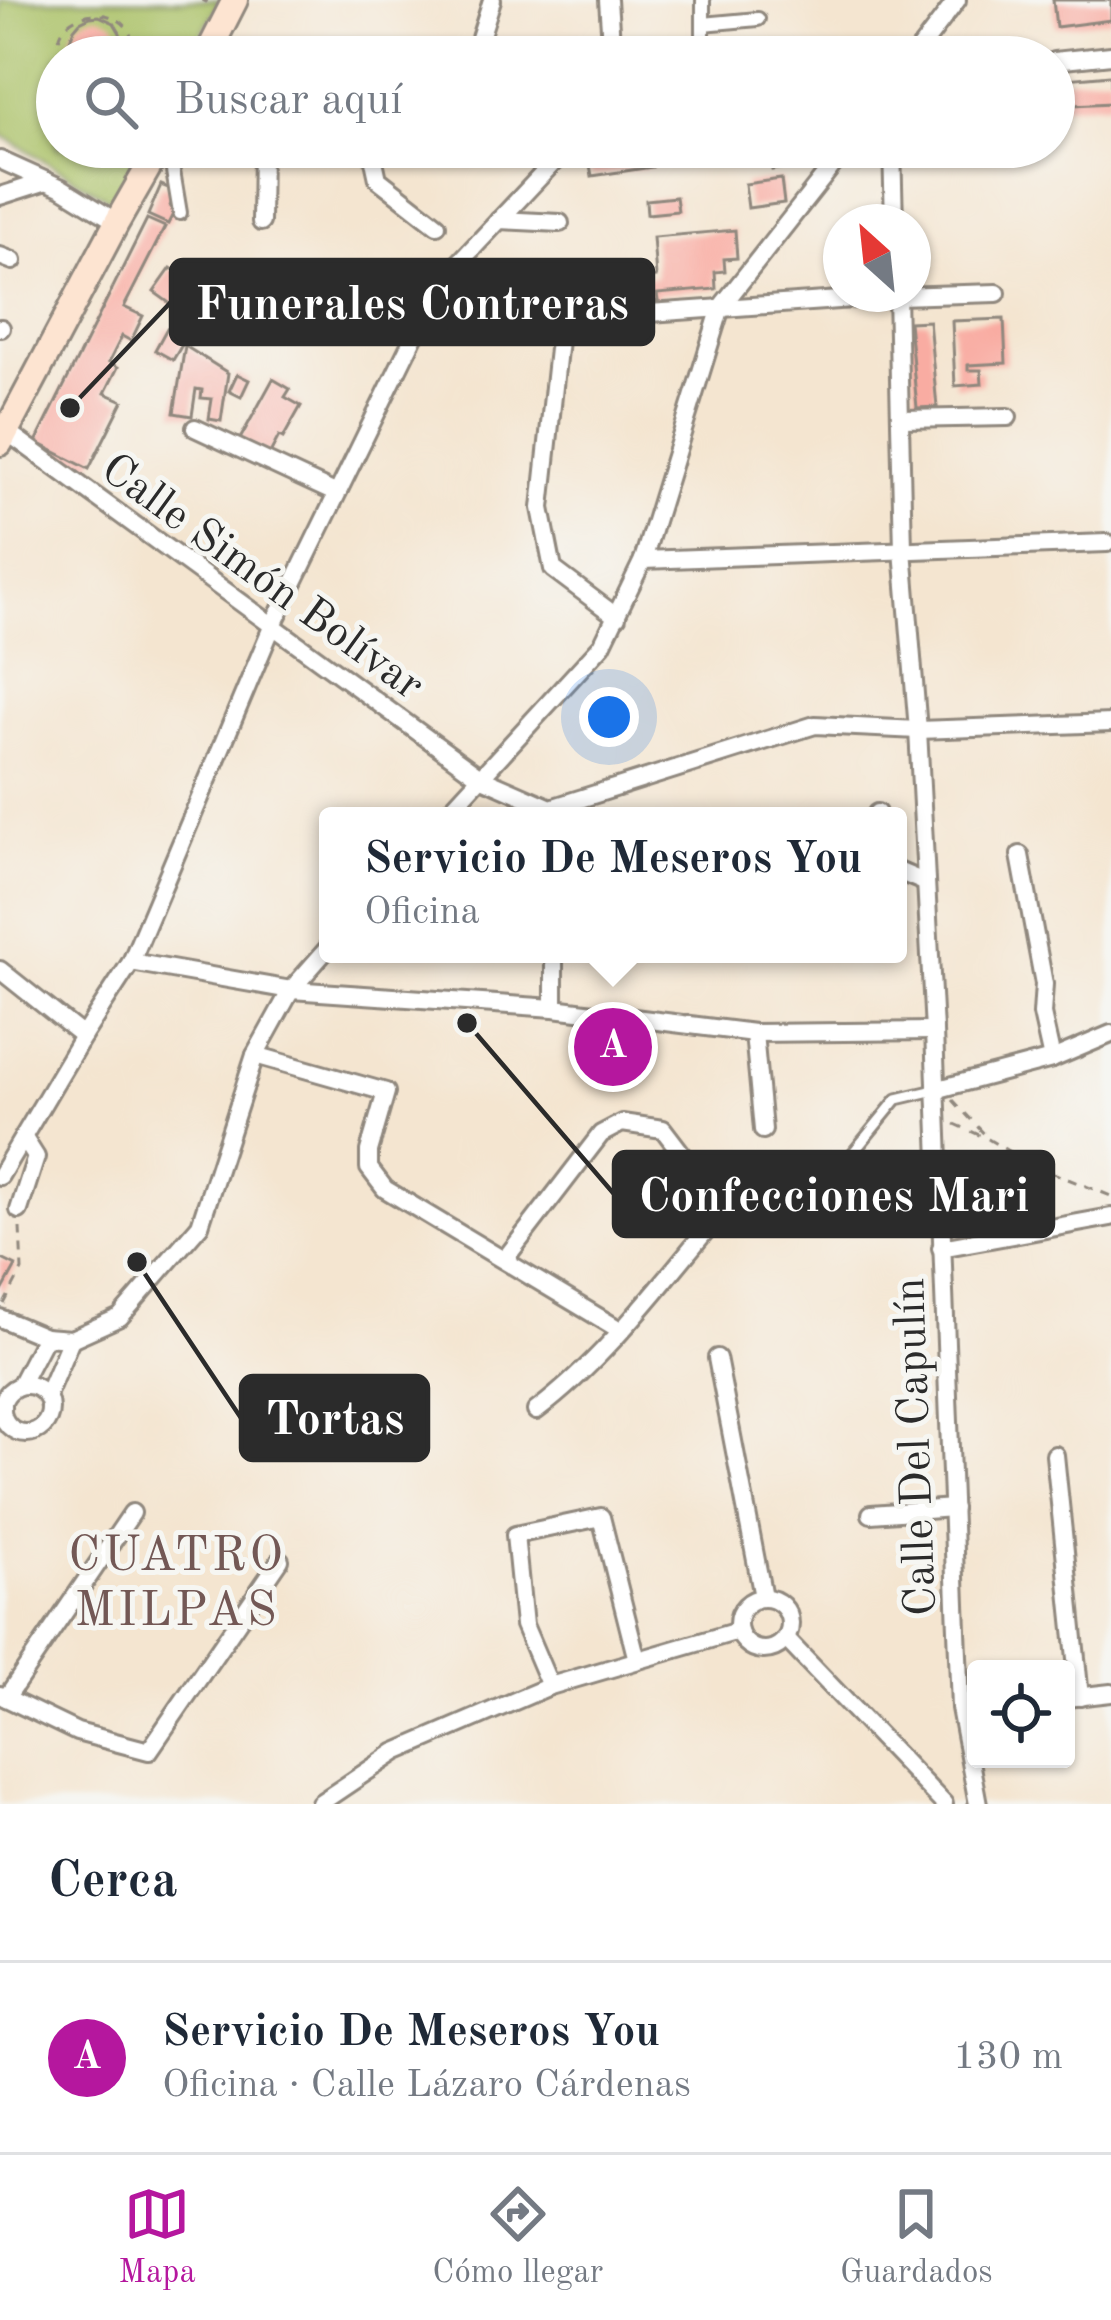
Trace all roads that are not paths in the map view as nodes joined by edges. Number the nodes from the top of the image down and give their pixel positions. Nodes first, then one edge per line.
1 (235, 0) edge
2 (492, 0) edge
3 (608, 0) edge
4 (703, 0) edge
5 (957, 0) edge
6 (758, 19) dead end
7 (703, 24) junction
8 (217, 36) edge
9 (481, 36) edge
10 (611, 36) edge
11 (703, 36) edge
12 (930, 36) edge
13 (1111, 55) edge
14 (1075, 59) edge
15 (0, 160) edge
16 (152, 168) edge
17 (170, 168) edge
18 (261, 168) edge
19 (376, 168) edge
20 (548, 168) edge
21 (830, 168) edge
22 (893, 168) edge
23 (47, 181) junction
24 (0, 196) edge
25 (894, 204) edge
26 (180, 213) dead end
27 (499, 220) junction
28 (117, 222) junction
29 (260, 222) dead end
30 (560, 223) dead end
31 (437, 225) dead end
32 (998, 293) dead end
33 (931, 294) edge
34 (823, 300) edge
35 (721, 307) junction
36 (898, 312) edge
37 (561, 321) junction
38 (417, 328) junction
39 (1008, 417) dead end
40 (902, 419) junction
41 (195, 428) dead end
42 (3, 437) edge
43 (335, 493) junction
44 (1107, 543) dead end
45 (903, 550) junction
46 (643, 560) junction
47 (616, 617) junction
48 (272, 627) junction
49 (1111, 723) edge
50 (918, 730) junction
51 (479, 777) junction
52 (453, 807) edge
53 (542, 807) edge
54 (567, 807) edge
55 (1020, 856) dead end
56 (907, 875) edge
57 (924, 882) junction
58 (319, 958) edge
59 (131, 962) junction
60 (554, 963) edge
61 (1, 974) edge
62 (291, 990) junction
63 (554, 1008) junction
64 (934, 1031) junction
65 (754, 1033) junction
66 (1111, 1034) edge
67 (83, 1036) junction
68 (255, 1054) junction
69 (1052, 1060) junction
70 (939, 1089) junction
71 (763, 1130) dead end
72 (24, 1138) junction
73 (0, 1175) edge
74 (821, 1192) dead end
75 (19, 1210) road end
76 (1111, 1217) edge
77 (941, 1247) junction
78 (505, 1259) junction
79 (0, 1314) edge
80 (620, 1330) junction
81 (45, 1337) junction
82 (70, 1339) junction
83 (717, 1358) dead end
84 (20, 1385) junction
85 (46, 1395) junction
86 (536, 1412) dead end
87 (14, 1431) junction
88 (0, 1449) edge
89 (1055, 1455) dead end
90 (953, 1508) junction
91 (132, 1513) dead end
92 (871, 1514) dead end
93 (280, 1560) dead end
94 (763, 1598) junction
95 (739, 1630) junction
96 (786, 1639) junction
97 (637, 1660) junction
98 (1070, 1660) edge
99 (550, 1686) junction
100 (1111, 1693) edge
101 (967, 1694) edge
102 (3, 1696) edge
103 (1075, 1698) edge
104 (974, 1768) edge
105 (320, 1803) edge
106 (944, 1804) edge
107 (978, 1804) edge

1 - 8 main road
2 - 9 street
3 - 10 street
4 - 7 street
5 - 12 street
6 - 7 street
7 - 11 street
13 - 14 street
15 - 23 street
16 - 28 main road
17 - 26 street
18 - 29 street
19 - 31 street
20 - 27 street
21 - 35 street
22 - 25 street
23 - 24 street
23 - 28 street
27 - 30 street
27 - 38 street
28 - 42 main road
32 - 33 street
34 - 35 street
35 - 37 street
35 - 46 street
36 - 40 street, Calle Del Capulín
37 - 38 street
37 - 47 street
38 - 43 street
39 - 40 street
40 - 45 street, Calle Del Capulín
41 - 43 street
42 - 48 street, Calle Simón Bolívar
43 - 48 street
44 - 45 street
45 - 46 street
45 - 50 street, Calle Del Capulín
46 - 47 street
47 - 51 street
48 - 51 street, Calle Simón Bolívar
48 - 59 street
49 - 50 street
50 - 54 street
50 - 57 street, Calle Del Capulín
51 - 52 street
51 - 53 street, Calle Simón Bolívar
55 - 69 street
56 - 57 street
57 - 64 street, Calle Del Capulín
58 - 62 street
59 - 62 street
59 - 67 street
60 - 63 street
61 - 67 street
62 - 63 street
62 - 68 street
63 - 65 street
64 - 65 street
64 - 70 street, Calle Del Capulín
65 - 71 street
66 - 69 street
67 - 72 street
68 - 78 street
68 - 82 street
69 - 70 street
70 - 74 lane
70 - 77 street, Calle Del Capulín
72 - 73 street
72 - 75 street
76 - 77 street
77 - 90 street, Calle Del Capulín
78 - 80 street
78 - 80 street
79 - 81 street
80 - 86 street
81 - 82 street
81 - 84 street
82 - 85 street
83 - 94 street
84 - 85 street
84 - 87 street
85 - 87 street
87 - 88 street
89 - 98 street
90 - 92 street
90 - 101 street, Calle Del Capulín
91 - 102 street
93 - 102 street
94 - 95 street
94 - 96 street
95 - 96 street
95 - 97 street
96 - 106 street
97 - 99 street
97 - 99 street
99 - 105 street
100 - 103 street
104 - 107 street, Calle Del Capulín

